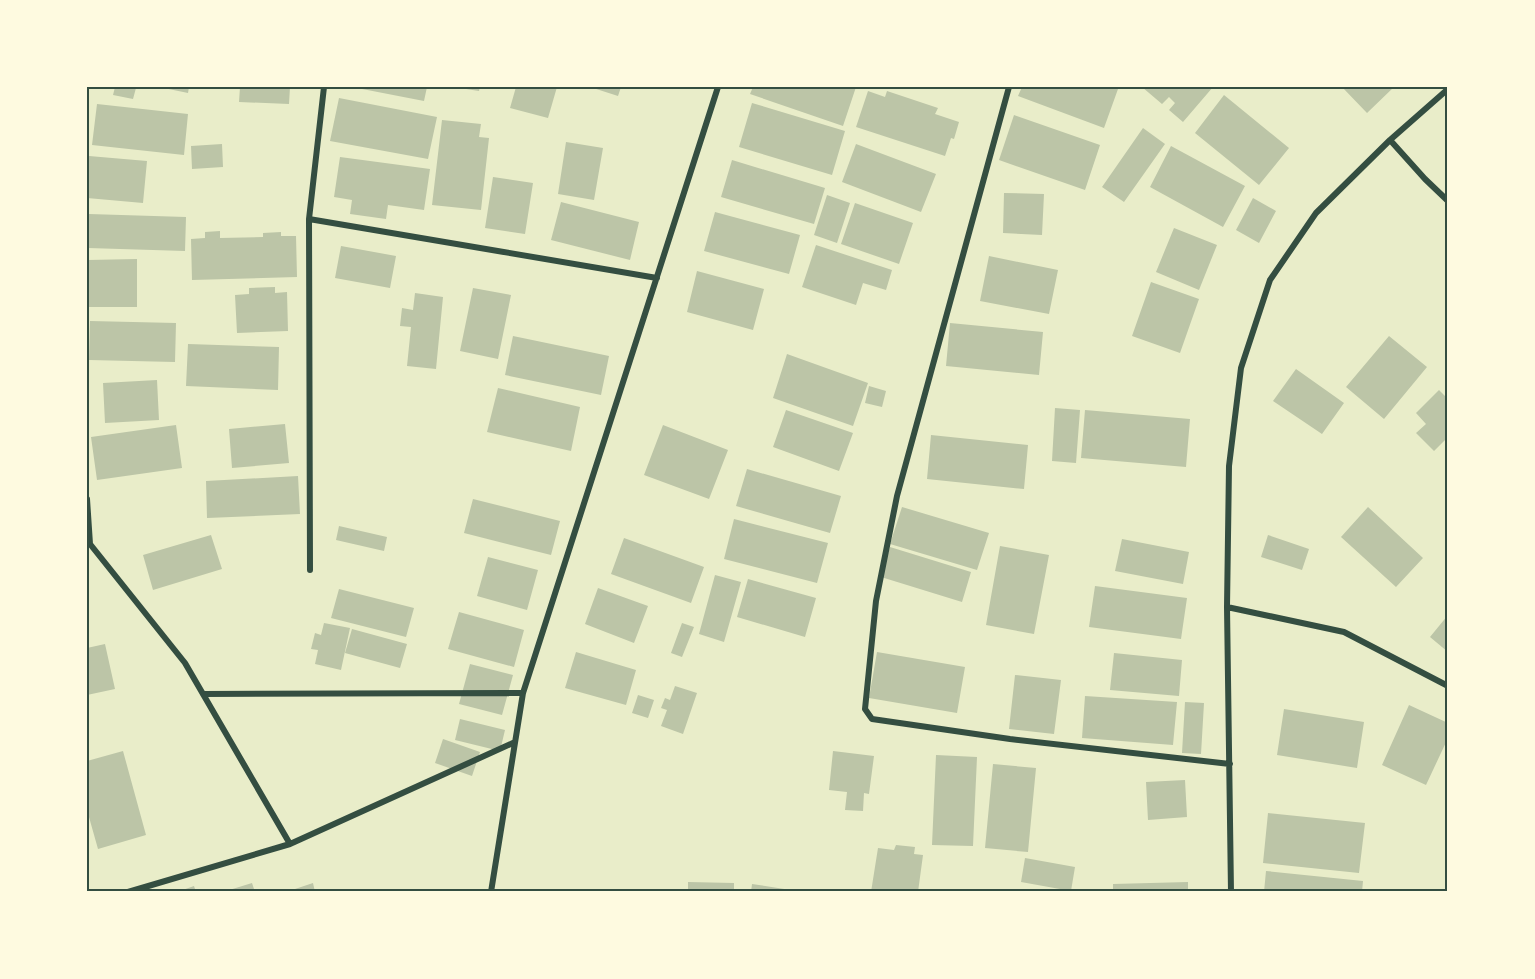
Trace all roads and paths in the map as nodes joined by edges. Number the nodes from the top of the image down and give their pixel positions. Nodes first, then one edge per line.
1 (324, 87) edge
2 (718, 87) edge
3 (1009, 87) edge
4 (1448, 89) edge
5 (1390, 140) junction
6 (1448, 201) edge
7 (309, 219) junction
8 (657, 278) junction
9 (87, 498) edge
10 (88, 544) edge
11 (310, 570) dead end
12 (1227, 608) junction
13 (1448, 686) edge
14 (523, 693) junction
15 (203, 694) junction
16 (515, 742) junction
17 (1230, 764) junction
18 (290, 844) junction
19 (128, 892) edge
20 (490, 892) edge
21 (1231, 892) edge

1 - 7 street
2 - 8 street
3 - 17 street
4 - 5 street
5 - 6 street
5 - 12 street
7 - 8 street
7 - 11 street
8 - 14 street
9 - 10 street
10 - 15 street
12 - 13 street
12 - 17 street
14 - 15 street
14 - 16 street
15 - 18 street
16 - 18 street
16 - 20 street
17 - 21 street
18 - 19 street

